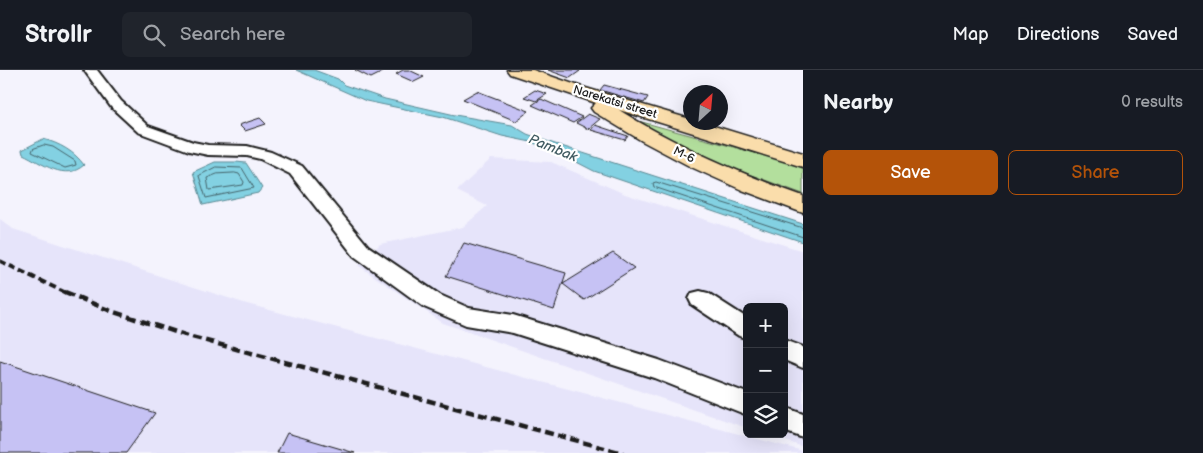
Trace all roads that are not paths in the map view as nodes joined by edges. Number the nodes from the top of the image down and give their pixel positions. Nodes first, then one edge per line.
1 (90, 70) edge
2 (516, 70) edge
3 (572, 90) junction
4 (715, 132) junction
5 (803, 153) edge
6 (803, 160) edge
7 (803, 205) edge
8 (700, 299) dead end
9 (743, 327) edge
10 (788, 351) edge
11 (803, 358) edge
12 (743, 402) edge
13 (788, 420) edge
14 (803, 426) edge

1 - 12 street
2 - 3 highway, Narekatsi street
3 - 4 highway, Narekatsi street
3 - 7 highway, M-6
4 - 5 highway
4 - 6 highway
8 - 9 street
10 - 11 street
13 - 14 street

